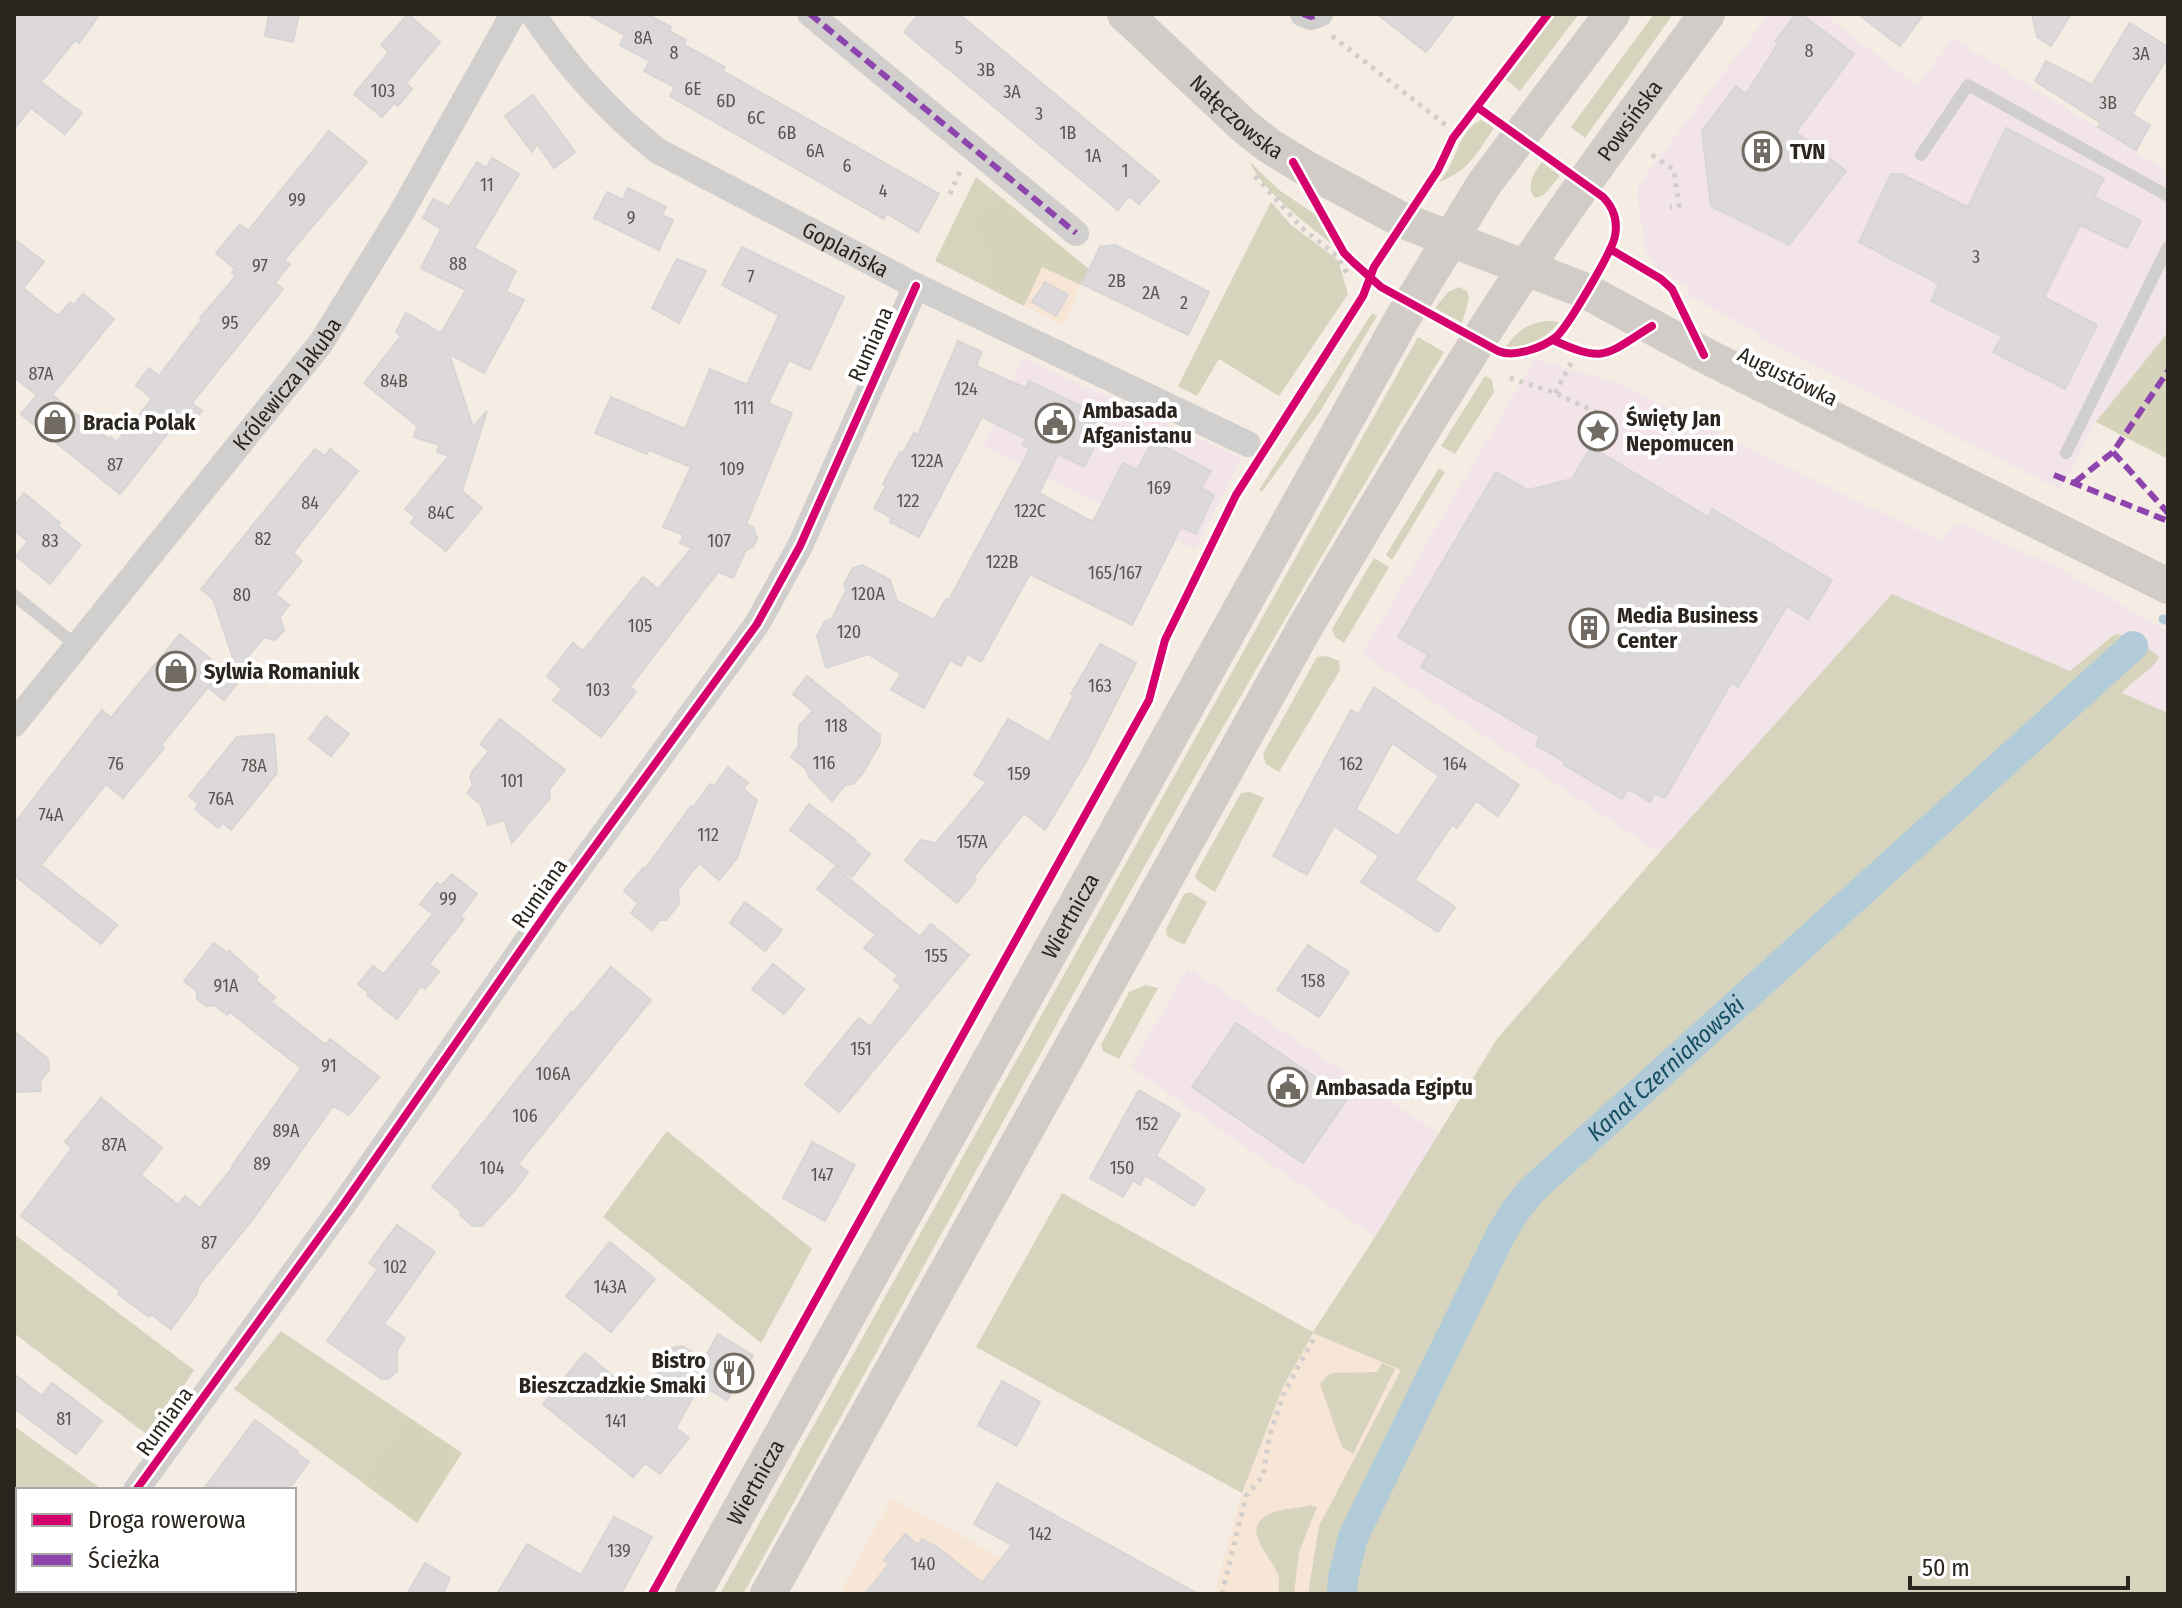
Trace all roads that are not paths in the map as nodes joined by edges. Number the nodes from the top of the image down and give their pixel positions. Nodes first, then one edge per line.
1 (513, 14) edge
2 (533, 14) edge
3 (810, 14) edge
4 (1125, 14) edge
5 (1612, 14) edge
6 (1707, 14) edge
7 (1921, 155) dead end
8 (2168, 196) edge
9 (1076, 233) dead end
10 (1449, 238) junction
11 (2168, 247) edge
12 (1526, 268) junction
13 (916, 286) junction
14 (1248, 444) dead end
15 (2066, 453) dead end
16 (2168, 586) edge
17 (14, 595) edge
18 (77, 646) junction
19 (14, 724) edge
20 (137, 1488) edge
21 (693, 1594) edge
22 (768, 1594) edge

1 - 18 street, Królewicza Jakuba
2 - 13 street, Goplańska
3 - 9 street
4 - 10 main road, Nałęczowska
5 - 10 main road
6 - 12 main road, Powsińska
7 - 8 lane
10 - 12 main road, Nałęczowska
10 - 21 main road, Wiertnicza
11 - 15 lane
12 - 16 main road, Augustówka
12 - 22 main road
13 - 14 street, Goplańska
13 - 20 street, Rumiana
17 - 18 lane
18 - 19 street, Królewicza Jakuba

